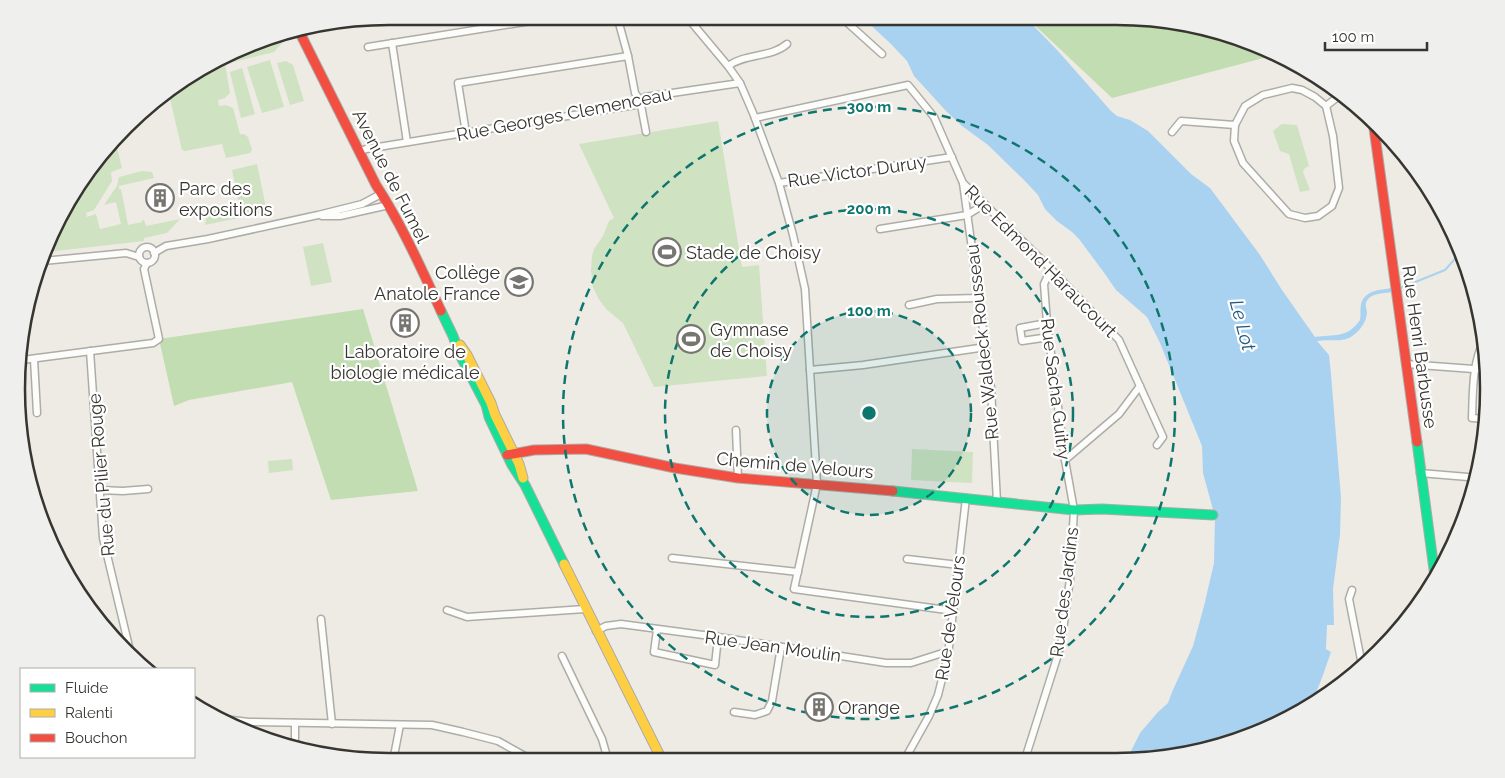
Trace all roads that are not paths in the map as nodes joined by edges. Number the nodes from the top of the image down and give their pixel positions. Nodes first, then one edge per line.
1 (507, 25) edge
2 (619, 25) edge
3 (694, 25) edge
4 (850, 25) edge
5 (301, 36) edge
6 (392, 44) junction
7 (788, 44) dead end
8 (368, 48) dead end
9 (882, 54) dead end
10 (628, 56) junction
11 (728, 66) junction
12 (740, 83) junction
13 (1336, 98) edge
14 (640, 100) junction
15 (1326, 106) junction
16 (755, 118) junction
17 (1235, 125) junction
18 (646, 132) dead end
19 (1172, 132) dead end
20 (466, 133) junction
21 (1375, 134) edge
22 (408, 142) junction
23 (359, 152) junction
24 (952, 157) junction
25 (779, 183) junction
26 (963, 183) junction
27 (381, 194) junction
28 (985, 204) junction
29 (388, 205) junction
30 (318, 215) junction
31 (967, 216) junction
32 (880, 229) dead end
33 (154, 252) junction
34 (139, 257) junction
35 (49, 261) edge
36 (146, 264) junction
37 (1051, 268) junction
38 (979, 298) junction
39 (909, 305) dead end
40 (1048, 324) junction
41 (1049, 337) junction
42 (986, 347) junction
43 (90, 351) junction
44 (1478, 354) edge
45 (34, 359) junction
46 (26, 360) edge
47 (1406, 364) junction
48 (1474, 368) junction
49 (1479, 369) edge
50 (810, 370) junction
51 (1140, 386) junction
52 (37, 413) dead end
53 (1479, 418) edge
54 (736, 430) dead end
55 (1157, 445) dead end
56 (510, 454) junction
57 (1064, 460) junction
58 (1420, 474) junction
59 (1468, 477) dead end
60 (738, 478) junction
61 (817, 484) junction
62 (148, 488) dead end
63 (99, 490) junction
64 (966, 498) junction
65 (997, 502) junction
66 (1074, 510) junction
67 (1213, 515) dead end
68 (672, 558) dead end
69 (907, 559) dead end
70 (959, 565) junction
71 (1433, 566) edge
72 (798, 572) junction
73 (1352, 590) dead end
74 (585, 609) junction
75 (447, 610) dead end
76 (954, 611) junction
77 (321, 619) dead end
78 (657, 630) junction
79 (596, 631) junction
80 (718, 637) junction
81 (128, 642) edge
82 (781, 647) junction
83 (949, 651) junction
84 (562, 656) dead end
85 (1361, 658) edge
86 (734, 712) dead end
87 (241, 721) edge
88 (295, 723) junction
89 (332, 724) junction
90 (400, 725) junction
91 (295, 741) edge
92 (395, 753) edge
93 (519, 753) edge
94 (606, 753) edge
95 (658, 753) edge
96 (908, 753) edge
97 (1028, 753) edge

1 - 6 street
2 - 10 street
3 - 11 street, Rue Victor Duruy
4 - 9 street
5 - 23 main road, Avenue de Fumel
6 - 8 street
6 - 22 street
7 - 11 street
10 - 14 street
10 - 20 street
11 - 12 street, Rue Victor Duruy
12 - 14 street, Rue Georges Clemenceau
12 - 16 street, Rue Victor Duruy
13 - 15 street
14 - 18 street
14 - 20 street, Rue Georges Clemenceau
15 - 17 street
15 - 17 street
16 - 24 street, Rue Edmond Haraucourt
16 - 25 street, Rue Victor Duruy
17 - 19 street
20 - 22 street, Rue Georges Clemenceau
21 - 47 main road, Rue Henri Barbusse
22 - 23 street, Rue Georges Clemenceau
23 - 27 main road, Avenue de Fumel
24 - 25 street, Rue Victor Duruy
24 - 26 street, Rue Edmond Haraucourt
25 - 50 street
26 - 28 street, Rue Edmond Haraucourt
26 - 31 street, Rue Waldeck Rousseau
27 - 29 main road, Avenue de Fumel
27 - 30 street
28 - 31 street
28 - 37 street, Rue Edmond Haraucourt
29 - 30 street
29 - 56 main road, Avenue de Fumel
30 - 33 street
31 - 32 street
31 - 38 street, Rue Waldeck Rousseau
33 - 34 street
33 - 36 street
34 - 35 street
34 - 36 street
36 - 43 street
37 - 40 street, Rue Sacha Guitry
37 - 51 street, Rue Edmond Haraucourt
38 - 39 street
38 - 42 street, Rue Waldeck Rousseau
40 - 41 street, Rue Sacha Guitry
40 - 41 street
41 - 57 street, Rue Sacha Guitry
42 - 50 street
42 - 65 street, Rue Waldeck Rousseau
43 - 45 street
43 - 63 street, Rue du Pilier Rouge
44 - 48 street
45 - 46 street
45 - 52 street
47 - 48 street
47 - 58 main road, Rue Henri Barbusse
48 - 49 street
48 - 53 street
50 - 61 street
51 - 55 street, Rue Edmond Haraucourt
51 - 57 street
54 - 60 street
56 - 60 main road, Chemin de Velours
56 - 74 main road, Avenue de Fumel
57 - 66 street, Rue Sacha Guitry
58 - 59 street
58 - 71 main road, Rue Henri Barbusse
60 - 61 main road, Chemin de Velours
61 - 64 main road, Chemin de Velours
61 - 72 street
62 - 63 street
63 - 81 street, Rue du Pilier Rouge
64 - 65 main road, Chemin de Velours
64 - 70 street, Rue de Velours
65 - 66 main road, Chemin de Velours
66 - 67 main road, Chemin de Velours
66 - 97 street, Rue des Jardins
68 - 72 street
69 - 70 street
70 - 76 street, Rue de Velours
72 - 76 street
73 - 85 street
74 - 75 street
74 - 79 main road, Avenue de Fumel
76 - 83 street, Rue de Velours
77 - 89 street
78 - 79 street, Rue Jean Moulin
78 - 80 street, Rue Jean Moulin
78 - 80 street
79 - 95 main road, Avenue de Fumel
80 - 82 street, Rue Jean Moulin
82 - 83 street, Rue Jean Moulin
82 - 86 street
83 - 96 street, Rue de Velours
84 - 94 street
87 - 88 street
88 - 89 street
88 - 91 street
89 - 90 street
90 - 92 street
90 - 93 street

